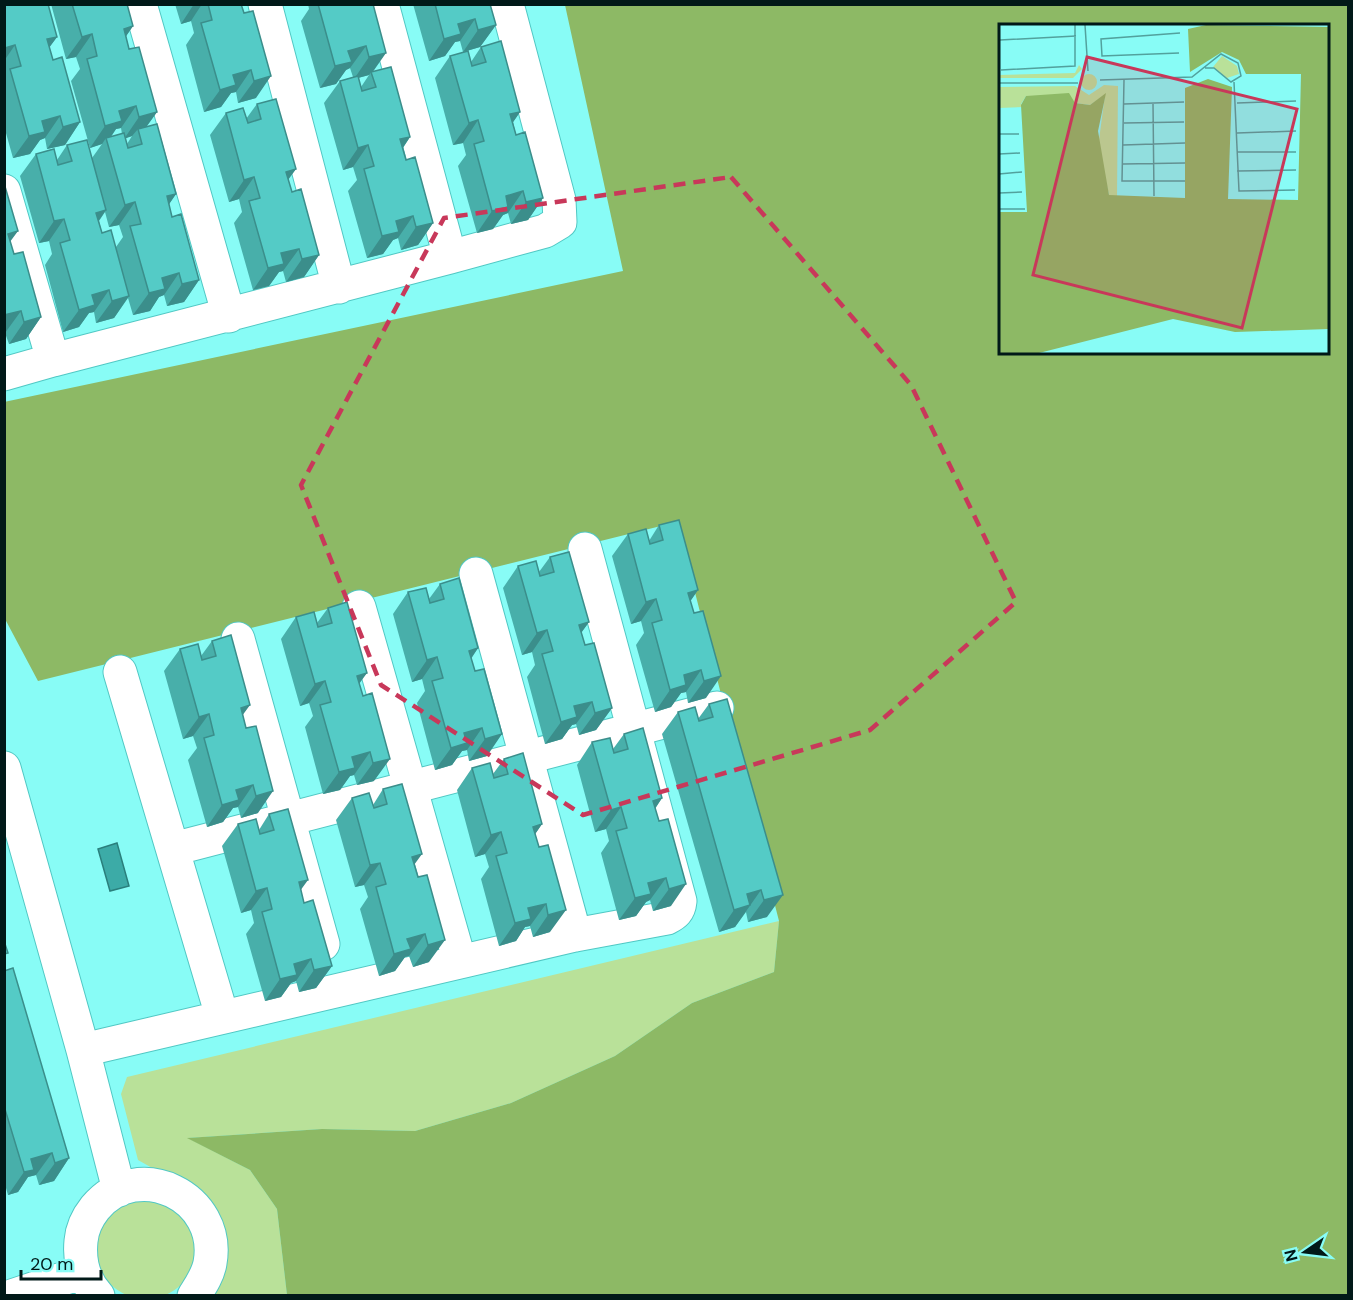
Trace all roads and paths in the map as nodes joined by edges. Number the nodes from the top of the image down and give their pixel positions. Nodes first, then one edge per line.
1 (140, 4) edge
2 (265, 4) edge
3 (382, 4) edge
4 (507, 4) edge
5 (4, 191) edge
6 (450, 257) junction
7 (339, 287) junction
8 (229, 316) junction
9 (53, 360) junction
10 (4, 374) edge
11 (585, 549) dead end
12 (476, 574) dead end
13 (359, 607) dead end
14 (238, 639) dead end
15 (120, 672) dead end
16 (717, 708) edge
17 (634, 729) junction
18 (526, 757) junction
19 (4, 768) edge
20 (411, 788) junction
21 (288, 820) junction
22 (173, 849) junction
23 (575, 935) junction
24 (460, 962) junction
25 (335, 990) junction
26 (222, 1016) junction
27 (83, 1050) junction
28 (119, 1190) junction
29 (91, 1284) edge
30 (12, 1296) edge
31 (194, 1296) edge

1 - 8 lane
2 - 7 lane
3 - 6 lane
4 - 6 lane
5 - 9 lane
6 - 7 lane
7 - 8 lane
8 - 9 lane
9 - 10 lane
11 - 17 lane
12 - 18 lane
13 - 20 lane
14 - 21 lane
15 - 22 lane
16 - 17 lane
17 - 18 lane
17 - 23 lane
18 - 20 lane
18 - 23 lane
19 - 27 lane
20 - 21 lane
20 - 24 lane
21 - 22 lane
21 - 25 lane
22 - 26 lane
23 - 24 lane
24 - 25 lane
25 - 26 lane
26 - 27 lane
27 - 28 lane
28 - 29 lane
28 - 31 lane
29 - 30 lane

